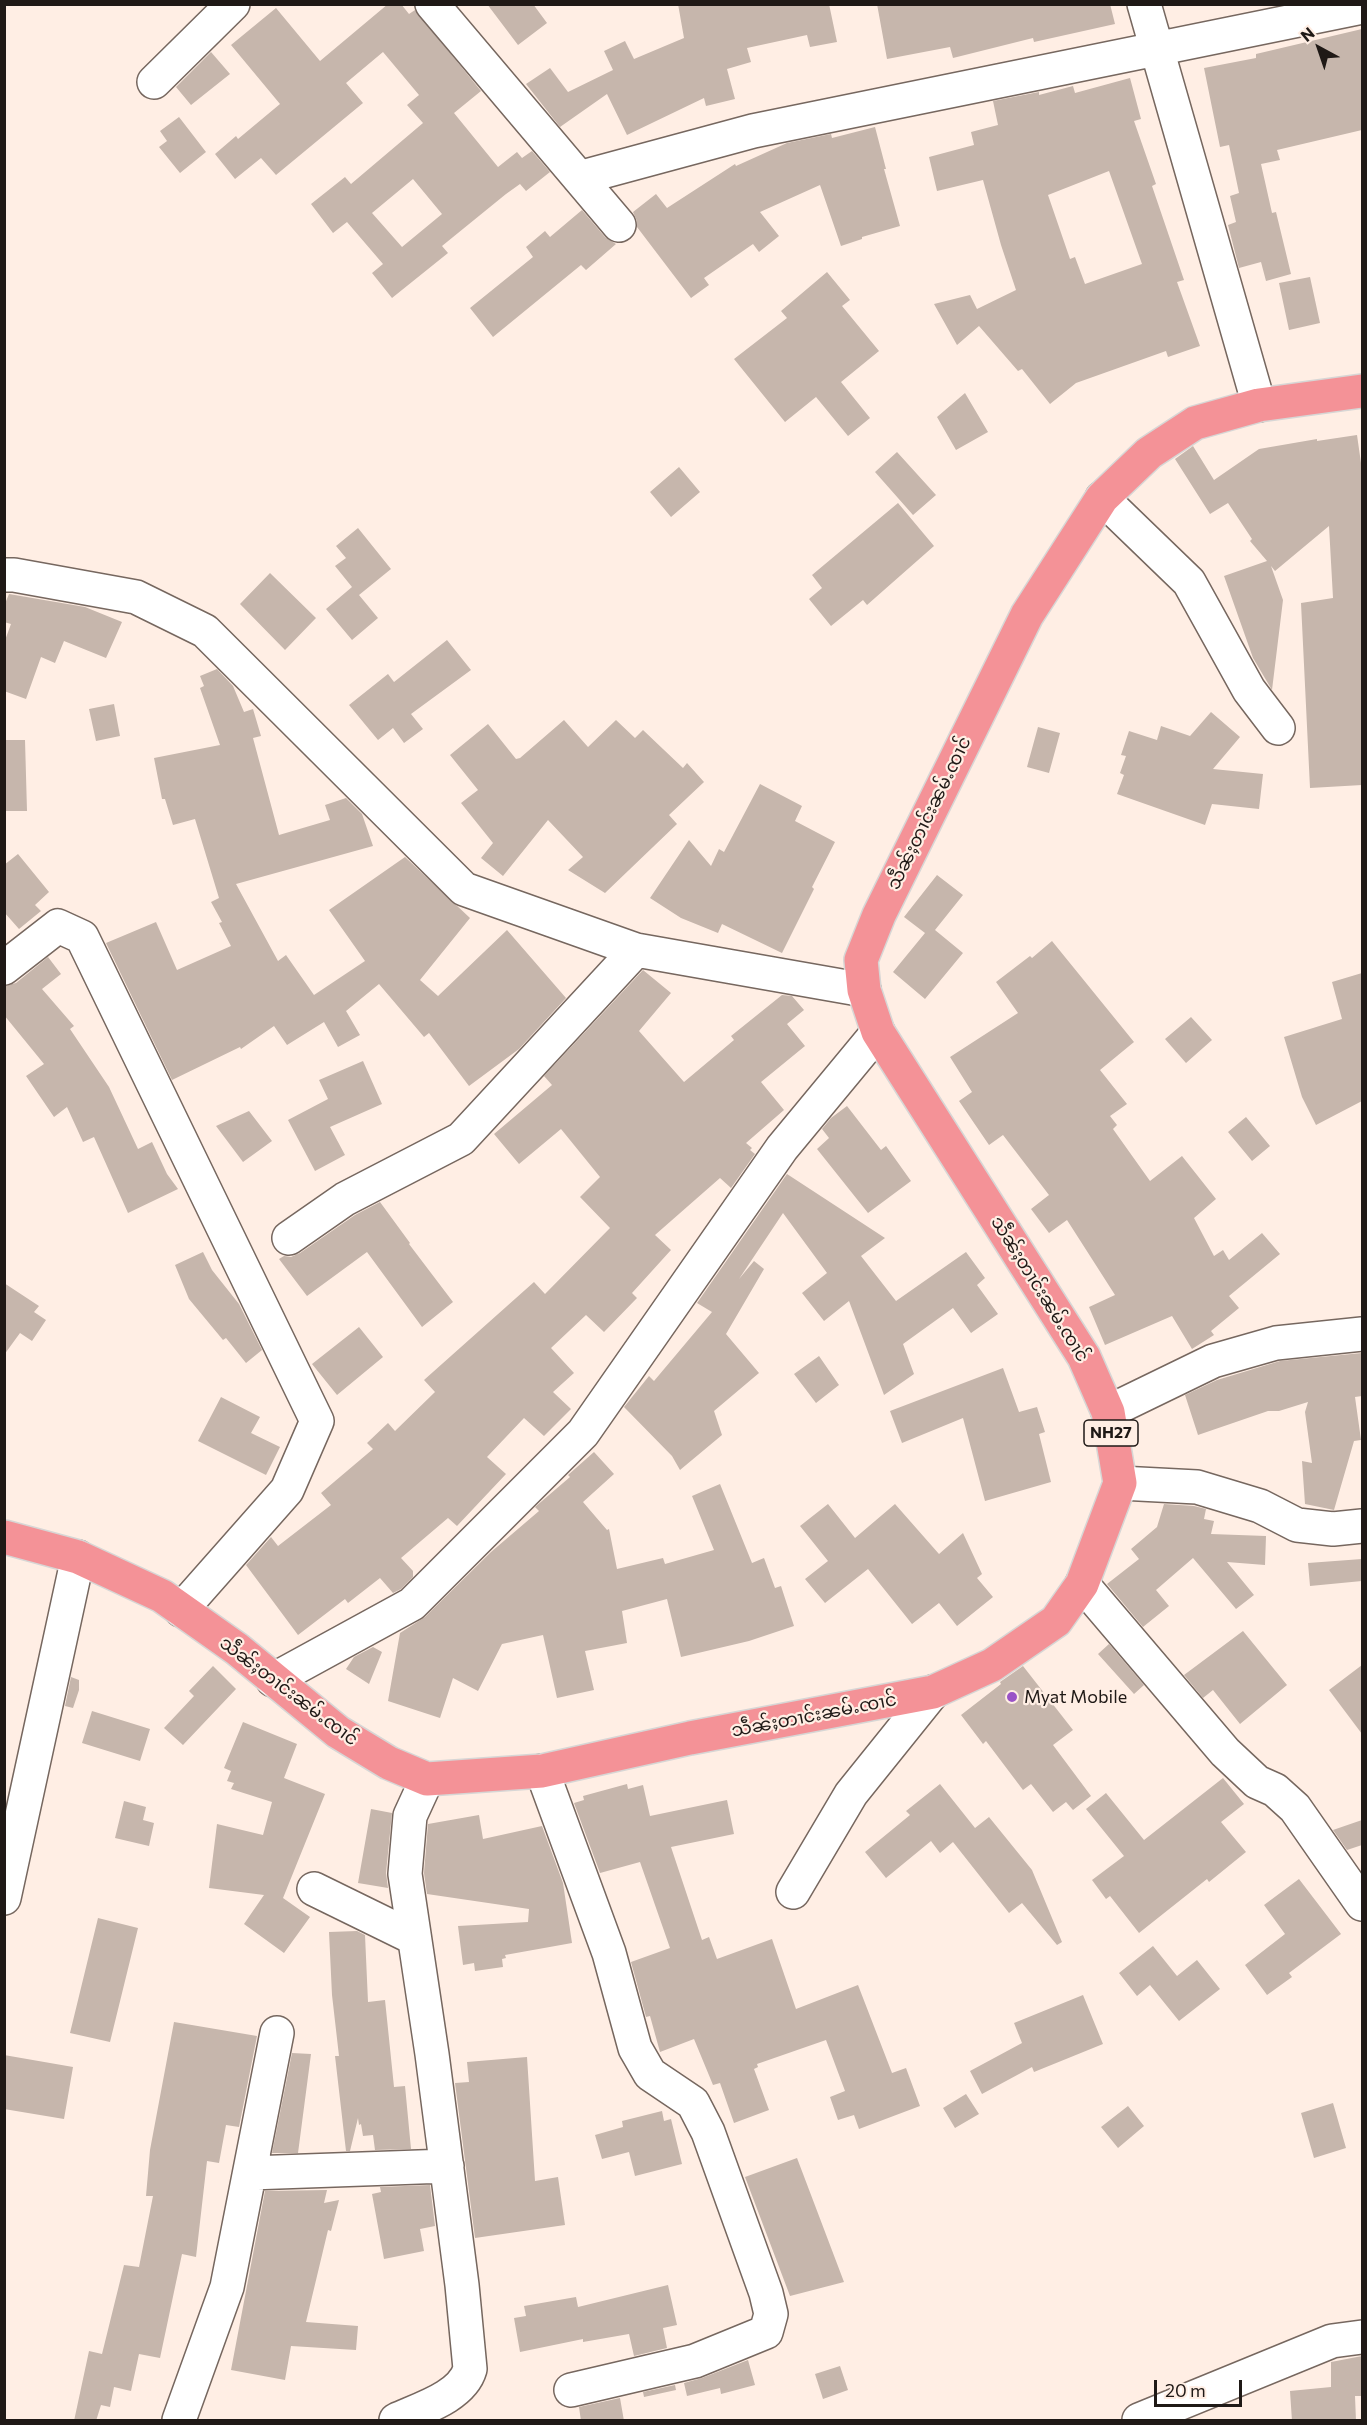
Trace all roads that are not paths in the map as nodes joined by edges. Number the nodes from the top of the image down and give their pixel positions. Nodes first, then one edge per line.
1 (233, 4) edge
2 (432, 4) edge
3 (1144, 4) edge
4 (1362, 7) edge
5 (1156, 48) junction
6 (154, 82) dead end
7 (579, 178) junction
8 (619, 225) dead end
9 (1362, 391) edge
10 (1259, 405) junction
11 (1102, 498) junction
12 (4, 575) edge
13 (1278, 728) dead end
14 (636, 950) junction
15 (4, 968) edge
16 (864, 990) junction
17 (878, 1032) junction
18 (289, 1238) dead end
19 (1362, 1334) edge
20 (1108, 1412) junction
21 (1120, 1483) junction
22 (1362, 1526) edge
23 (4, 1537) edge
24 (78, 1557) junction
25 (1082, 1584) junction
26 (181, 1610) junction
27 (273, 1680) junction
28 (933, 1692) junction
29 (542, 1771) junction
30 (428, 1779) junction
31 (314, 1889) dead end
32 (793, 1892) dead end
33 (4, 1898) edge
34 (1362, 1904) edge
35 (414, 1938) junction
36 (277, 2033) dead end
37 (447, 2166) junction
38 (250, 2173) junction
39 (1362, 2337) edge
40 (571, 2390) dead end
41 (179, 2421) edge
42 (396, 2421) edge
43 (1139, 2421) edge

1 - 6 street
2 - 7 street
3 - 5 street
4 - 5 street
5 - 7 street
5 - 10 street
7 - 8 street
9 - 10 highway, သဵၼ်ႈတၢင်းၼမ်ႉၸၢင် / NH27
10 - 11 highway, သဵၼ်ႈတၢင်းၼမ်ႉၸၢင် / NH27
11 - 13 street
11 - 16 highway, သဵၼ်ႈတၢင်းၼမ်ႉၸၢင် / NH27
12 - 14 street
14 - 16 street
14 - 18 street
15 - 26 street
16 - 17 highway, သဵၼ်ႈတၢင်းၼမ်ႉၸၢင် / NH27
17 - 20 highway, သဵၼ်ႈတၢင်းၼမ်ႉၸၢင် / NH27
17 - 27 street
19 - 20 street
20 - 21 highway, သဵၼ်ႈတၢင်းၼမ်ႉၸၢင် / NH27
21 - 22 street
21 - 25 highway, သဵၼ်ႈတၢင်းၼမ်ႉၸၢင်
23 - 24 highway, သဵၼ်ႈတၢင်းၼမ်ႉၸၢင်
24 - 26 highway, သဵၼ်ႈတၢင်းၼမ်ႉၸၢင်
24 - 33 street
25 - 28 highway, သဵၼ်ႈတၢင်းၼမ်ႉၸၢင်
25 - 34 street
26 - 27 highway, သဵၼ်ႈတၢင်းၼမ်ႉၸၢင်
27 - 30 highway, သဵၼ်ႈတၢင်းၼမ်ႉၸၢင်
28 - 29 highway, သဵၼ်ႈတၢင်းၼမ်ႉၸၢင်
28 - 32 street
29 - 30 highway, သဵၼ်ႈတၢင်းၼမ်ႉၸၢင်
29 - 40 street
30 - 35 street
31 - 35 street
35 - 37 street
36 - 38 street
37 - 38 street
37 - 42 street
38 - 41 street
39 - 43 street

